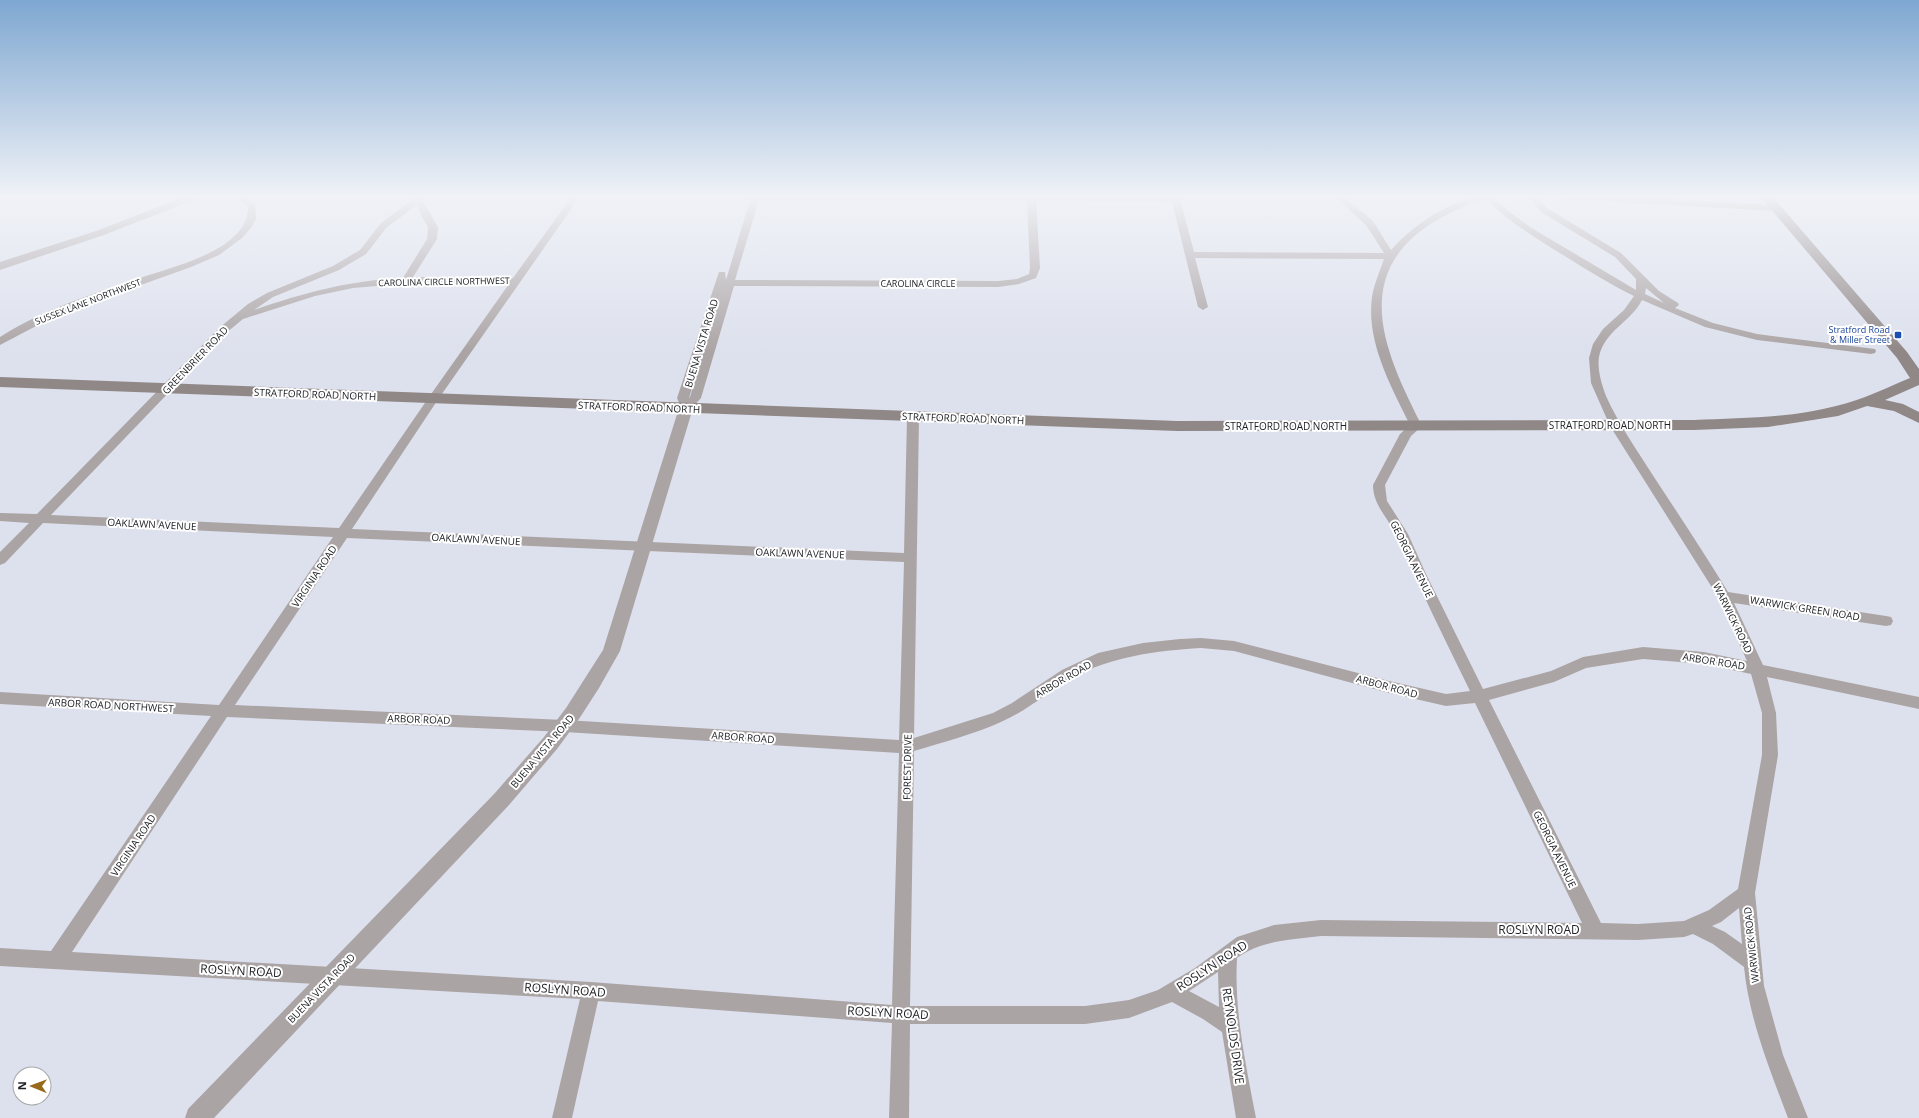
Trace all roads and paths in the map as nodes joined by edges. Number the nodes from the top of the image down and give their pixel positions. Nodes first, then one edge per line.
1 (56, 247) edge
2 (224, 247) edge
3 (367, 247) edge
4 (426, 247) edge
5 (538, 247) edge
6 (735, 247) edge
7 (1034, 247) edge
8 (1188, 247) edge
9 (1385, 247) edge
10 (1398, 247) edge
11 (1557, 247) edge
12 (1605, 247) edge
13 (1810, 247) edge
14 (1190, 255) junction
15 (1390, 256) junction
16 (0, 266) edge
17 (1641, 277) junction
18 (406, 281) junction
19 (514, 281) junction
20 (724, 282) junction
21 (1640, 297) junction
22 (1203, 307) dead end
23 (235, 319) junction
24 (1709, 325) junction
25 (0, 342) edge
26 (1871, 351) dead end
27 (1919, 379) edge
28 (0, 382) edge
29 (168, 388) junction
30 (433, 399) junction
31 (1867, 402) junction
32 (686, 408) junction
33 (913, 417) junction
34 (1919, 417) edge
35 (1416, 426) junction
36 (1616, 426) junction
37 (0, 517) edge
38 (41, 518) junction
39 (343, 533) junction
40 (644, 547) junction
41 (911, 558) junction
42 (0, 560) edge
43 (1724, 596) junction
44 (1886, 620) dead end
45 (1757, 668) junction
46 (1481, 696) junction
47 (0, 698) edge
48 (1919, 703) edge
49 (222, 711) junction
50 (566, 726) junction
51 (907, 747) junction
52 (1746, 893) junction
53 (1693, 925) junction
54 (1594, 930) junction
55 (1228, 953) junction
56 (0, 957) edge
57 (56, 960) junction
58 (1753, 963) junction
59 (332, 976) junction
60 (591, 991) junction
61 (1171, 992) junction
62 (902, 1015) junction
63 (1230, 1027) junction
64 (197, 1118) edge
65 (562, 1118) edge
66 (899, 1118) edge
67 (1246, 1118) edge
68 (1798, 1118) edge

1 - 16 street
2 - 25 street, SUSSEX LANE NORTHWEST
3 - 23 street, GREENBRIER ROAD
4 - 18 street, GREENBRIER ROAD
5 - 19 street, VIRGINIA ROAD
6 - 20 street
7 - 20 street, CAROLINA CIRCLE
8 - 14 street
9 - 15 street
10 - 15 street
11 - 21 street
12 - 17 street
13 - 27 main road
14 - 15 street
14 - 22 street
15 - 35 street
17 - 21 street
17 - 24 street
18 - 19 street, CAROLINA CIRCLE NORTHWEST
18 - 23 street, CAROLINA CIRCLE NORTHWEST
19 - 30 street, VIRGINIA ROAD
20 - 32 street
21 - 24 street
21 - 36 street, WARWICK ROAD
23 - 29 street, GREENBRIER ROAD
24 - 26 street
27 - 31 main road, STRATFORD ROAD NORTH
27 - 34 main road
28 - 29 main road, STRATFORD ROAD NORTH
29 - 30 main road, STRATFORD ROAD NORTH
29 - 38 street, GREENBRIER ROAD
30 - 32 main road, STRATFORD ROAD NORTH
30 - 39 street, VIRGINIA ROAD
31 - 34 main road
31 - 36 main road, STRATFORD ROAD NORTH
32 - 33 main road, STRATFORD ROAD NORTH
32 - 40 street, BUENA VISTA ROAD
33 - 35 main road, STRATFORD ROAD NORTH
33 - 41 street, FOREST DRIVE
35 - 36 main road, STRATFORD ROAD NORTH
35 - 46 street, GEORGIA AVENUE
36 - 43 street, WARWICK ROAD
37 - 38 street, OAKLAWN AVENUE
38 - 39 street, OAKLAWN AVENUE
38 - 42 street, GREENBRIER ROAD
39 - 40 street, OAKLAWN AVENUE
39 - 49 street, VIRGINIA ROAD
40 - 41 street, OAKLAWN AVENUE
40 - 50 street, BUENA VISTA ROAD
41 - 51 street, FOREST DRIVE
43 - 44 street, WARWICK GREEN ROAD
43 - 45 street, WARWICK ROAD
45 - 46 street, ARBOR ROAD
45 - 48 street, ARBOR ROAD
45 - 52 street, WARWICK ROAD
46 - 51 street, ARBOR ROAD
46 - 54 street, GEORGIA AVENUE
47 - 49 street, ARBOR ROAD NORTHWEST
49 - 50 street, ARBOR ROAD
49 - 57 street, VIRGINIA ROAD
50 - 51 street, ARBOR ROAD
50 - 59 street, BUENA VISTA ROAD
51 - 62 street, FOREST DRIVE
52 - 53 street, ROSLYN ROAD
52 - 58 street, WARWICK ROAD
53 - 54 street, ROSLYN ROAD
53 - 58 street
54 - 55 street, ROSLYN ROAD
55 - 61 street, ROSLYN ROAD
55 - 63 street, REYNOLDS DRIVE
56 - 57 street, ROSLYN ROAD
57 - 59 street, ROSLYN ROAD
58 - 68 street, WARWICK ROAD
59 - 60 street, ROSLYN ROAD
59 - 64 street, BUENA VISTA ROAD
60 - 62 street, ROSLYN ROAD
60 - 65 street
61 - 62 street, ROSLYN ROAD
61 - 63 street
62 - 66 street, FOREST DRIVE
63 - 67 street, REYNOLDS DRIVE

